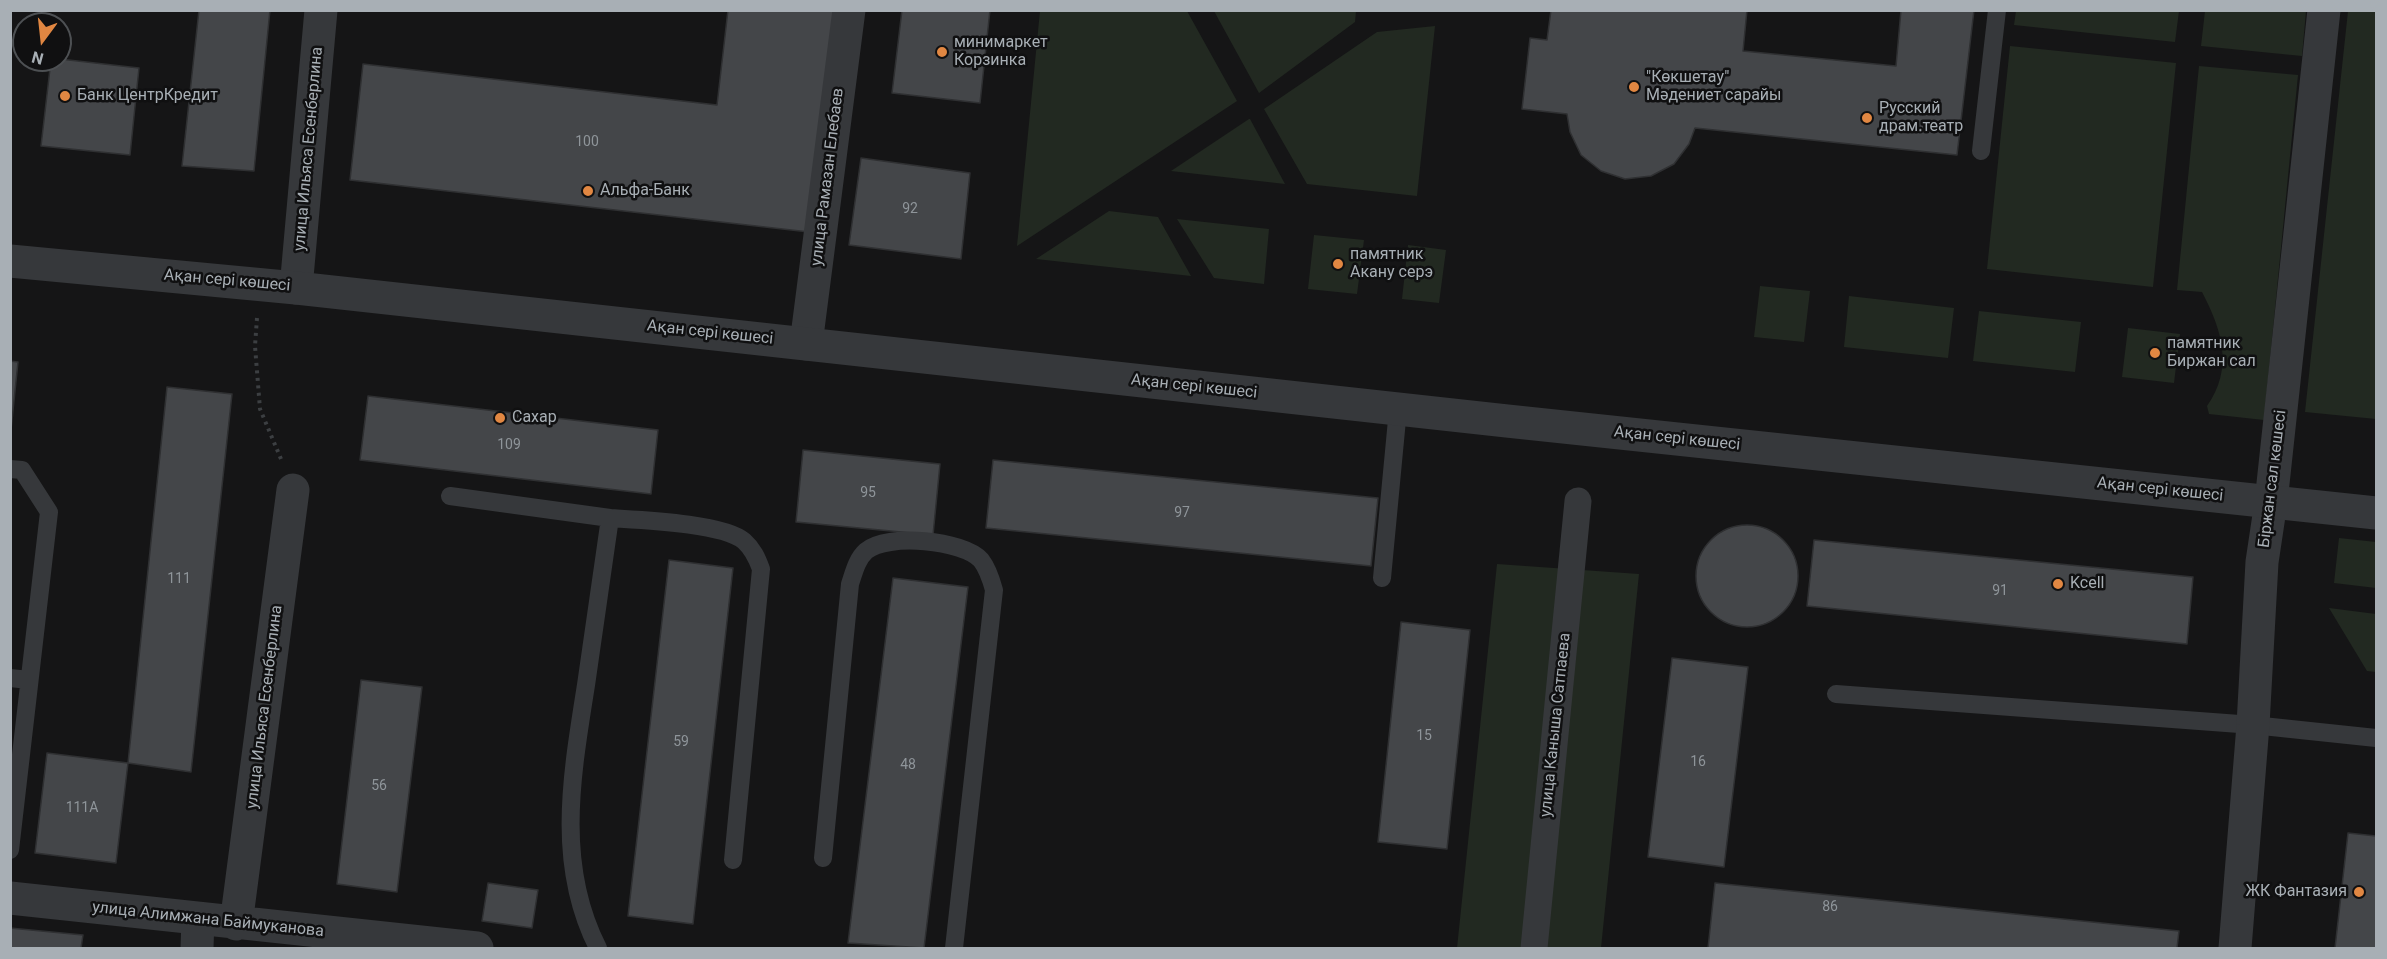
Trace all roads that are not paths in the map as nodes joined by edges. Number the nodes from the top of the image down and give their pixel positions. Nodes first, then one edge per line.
1 (321, 10) edge
2 (849, 10) edge
3 (1997, 10) edge
4 (2324, 10) edge
5 (1981, 151) dead end
6 (10, 261) edge
7 (296, 288) junction
8 (806, 344) junction
9 (1398, 409) junction
10 (10, 469) edge
11 (293, 490) road end
12 (450, 496) dead end
13 (1578, 501) dead end
14 (2271, 502) junction
15 (2376, 513) edge
16 (610, 518) junction
17 (1382, 578) dead end
18 (10, 678) edge
19 (29, 680) junction
20 (1836, 694) dead end
21 (2253, 725) junction
22 (2376, 738) edge
23 (10, 850) edge
24 (823, 858) dead end
25 (733, 860) dead end
26 (10, 898) edge
27 (236, 924) junction
28 (198, 934) edge
29 (477, 948) edge
30 (598, 948) edge
31 (954, 948) edge
32 (1534, 948) edge
33 (2235, 948) edge

1 - 7 street, улица Ильяса Есенберлина
2 - 8 street, улица Рамазан Елебаев
3 - 5 lane
4 - 14 street, Біржан сал көшесі
6 - 7 street, Ақан сері көшесі
7 - 8 street, Ақан сері көшесі
8 - 9 street, Ақан сері көшесі
9 - 14 street, Ақан сері көшесі
9 - 17 lane
10 - 19 lane
11 - 27 street, улица Ильяса Есенберлина
12 - 16 lane
13 - 32 street, улица Каныша Сатпаева
14 - 15 street, Ақан сері көшесі
14 - 21 street, Біржан сал көшесі
16 - 25 lane
16 - 30 lane
18 - 19 lane
19 - 23 lane
20 - 21 lane
21 - 22 lane
21 - 33 street, Біржан сал көшесі
24 - 31 lane
26 - 28 street, улица Алимжана Баймуканова
27 - 28 street, улица Алимжана Баймуканова
27 - 29 street, улица Алимжана Баймуканова

